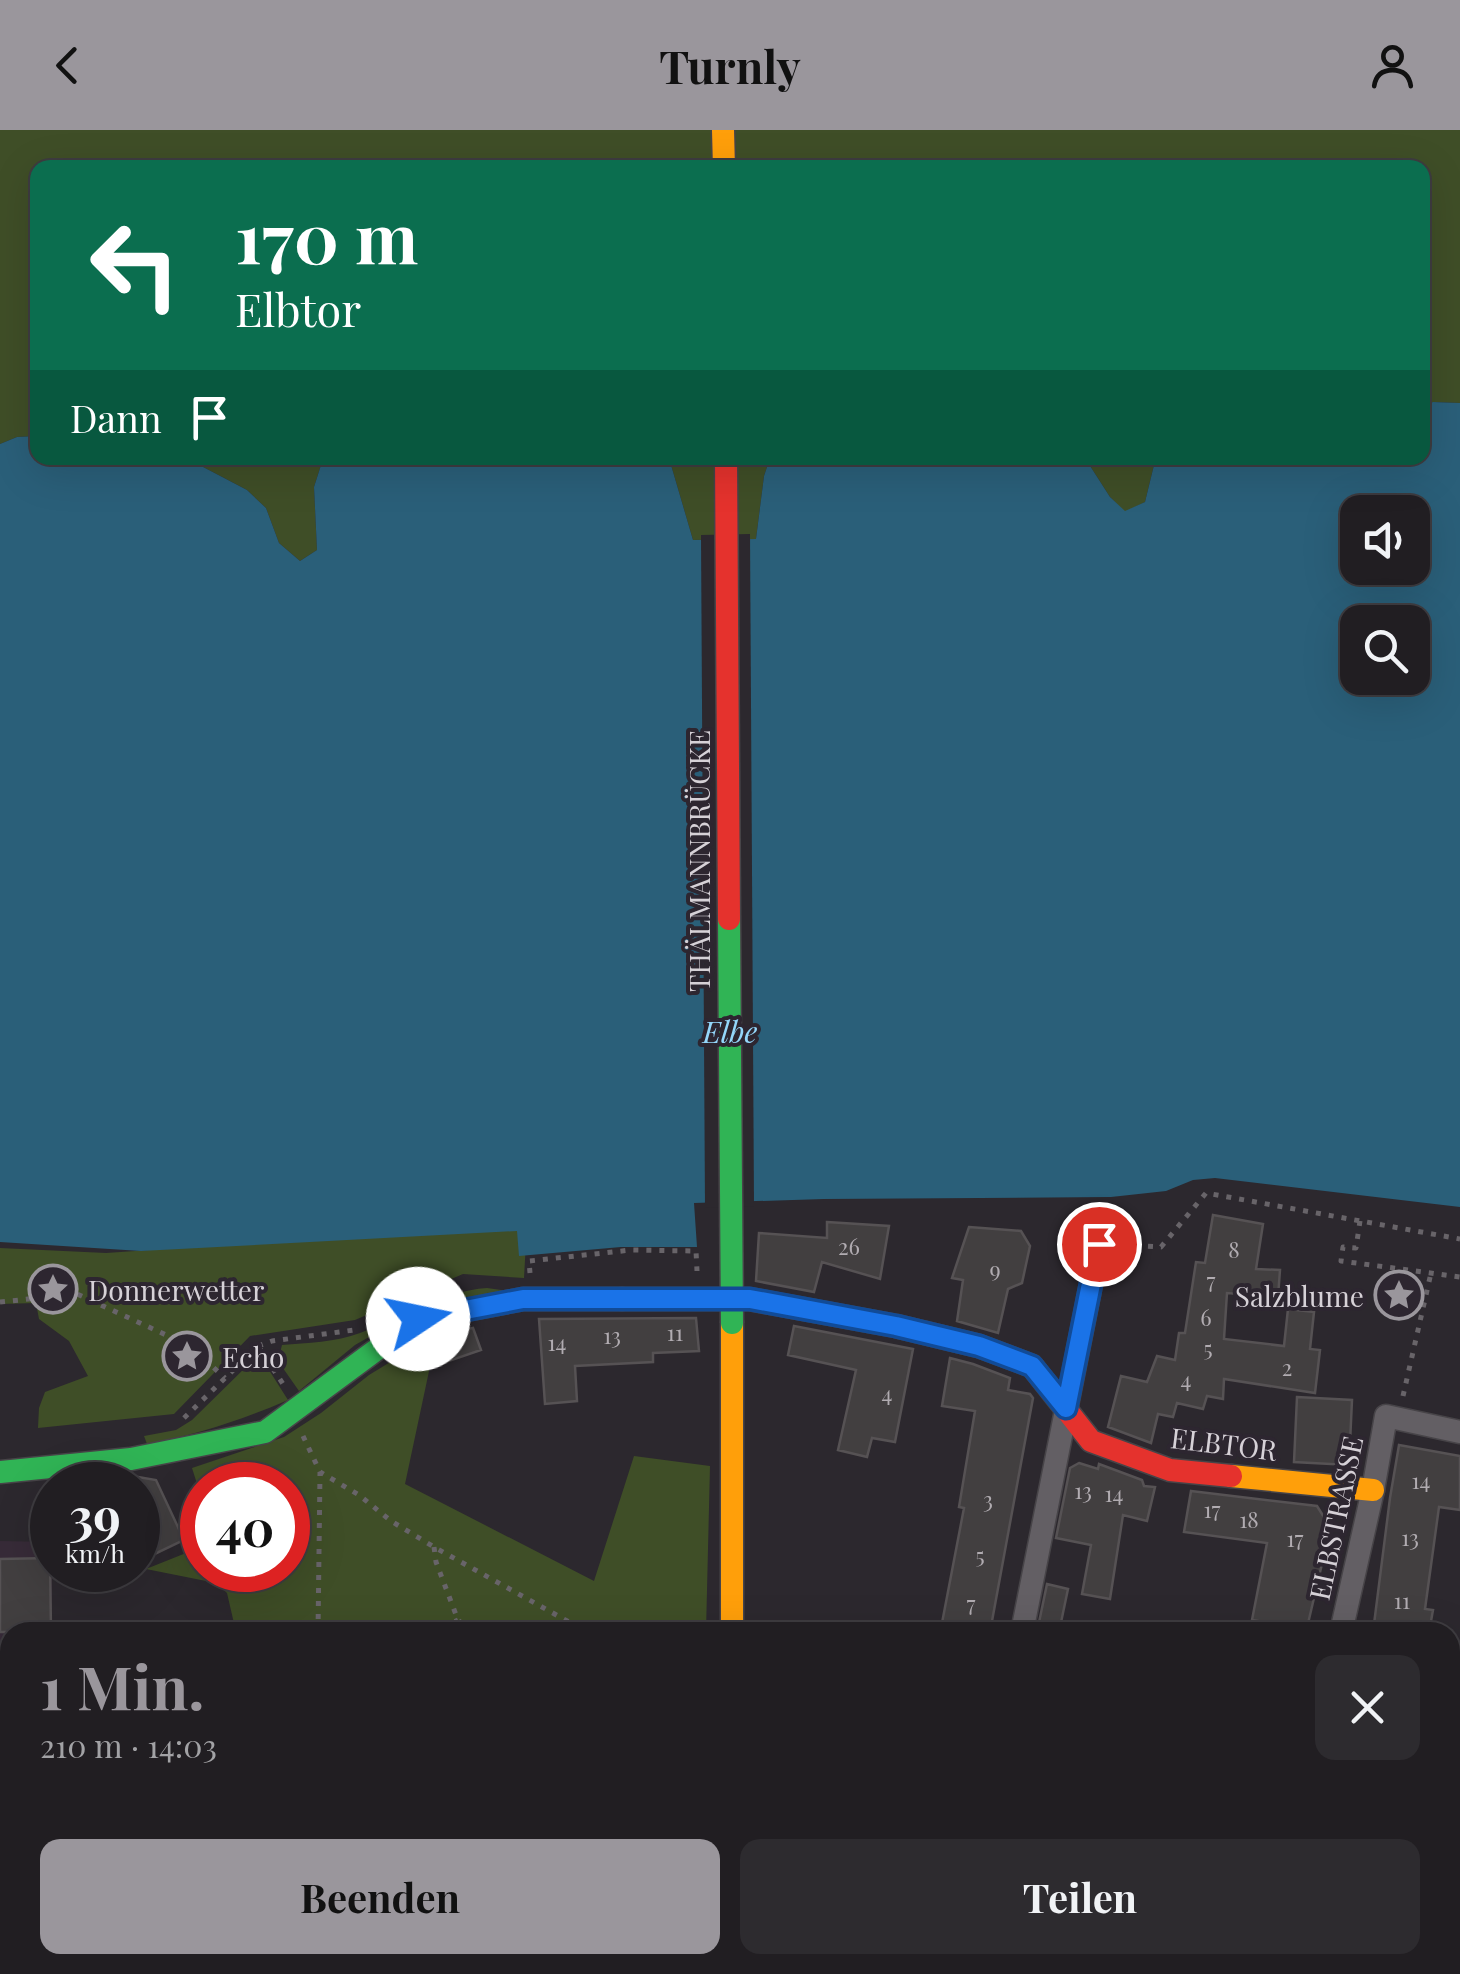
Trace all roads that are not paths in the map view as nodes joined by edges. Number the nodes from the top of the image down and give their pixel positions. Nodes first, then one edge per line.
1 (724, 130) edge
2 (724, 160) edge
3 (726, 465) edge
4 (1099, 1244) road end
5 (1066, 1408) junction
6 (1460, 1432) edge
7 (0, 1472) edge
8 (1373, 1490) junction
9 (732, 1622) edge
10 (1024, 1622) edge
11 (1343, 1622) edge

1 - 2 street
3 - 9 street, THÄLMANNBRÜCKE, bridge
4 - 5 street
5 - 7 street, ELBTOR
5 - 8 street, ELBTOR
5 - 10 street
6 - 8 street, ELBSTRASSE
8 - 11 street, ELBSTRASSE

